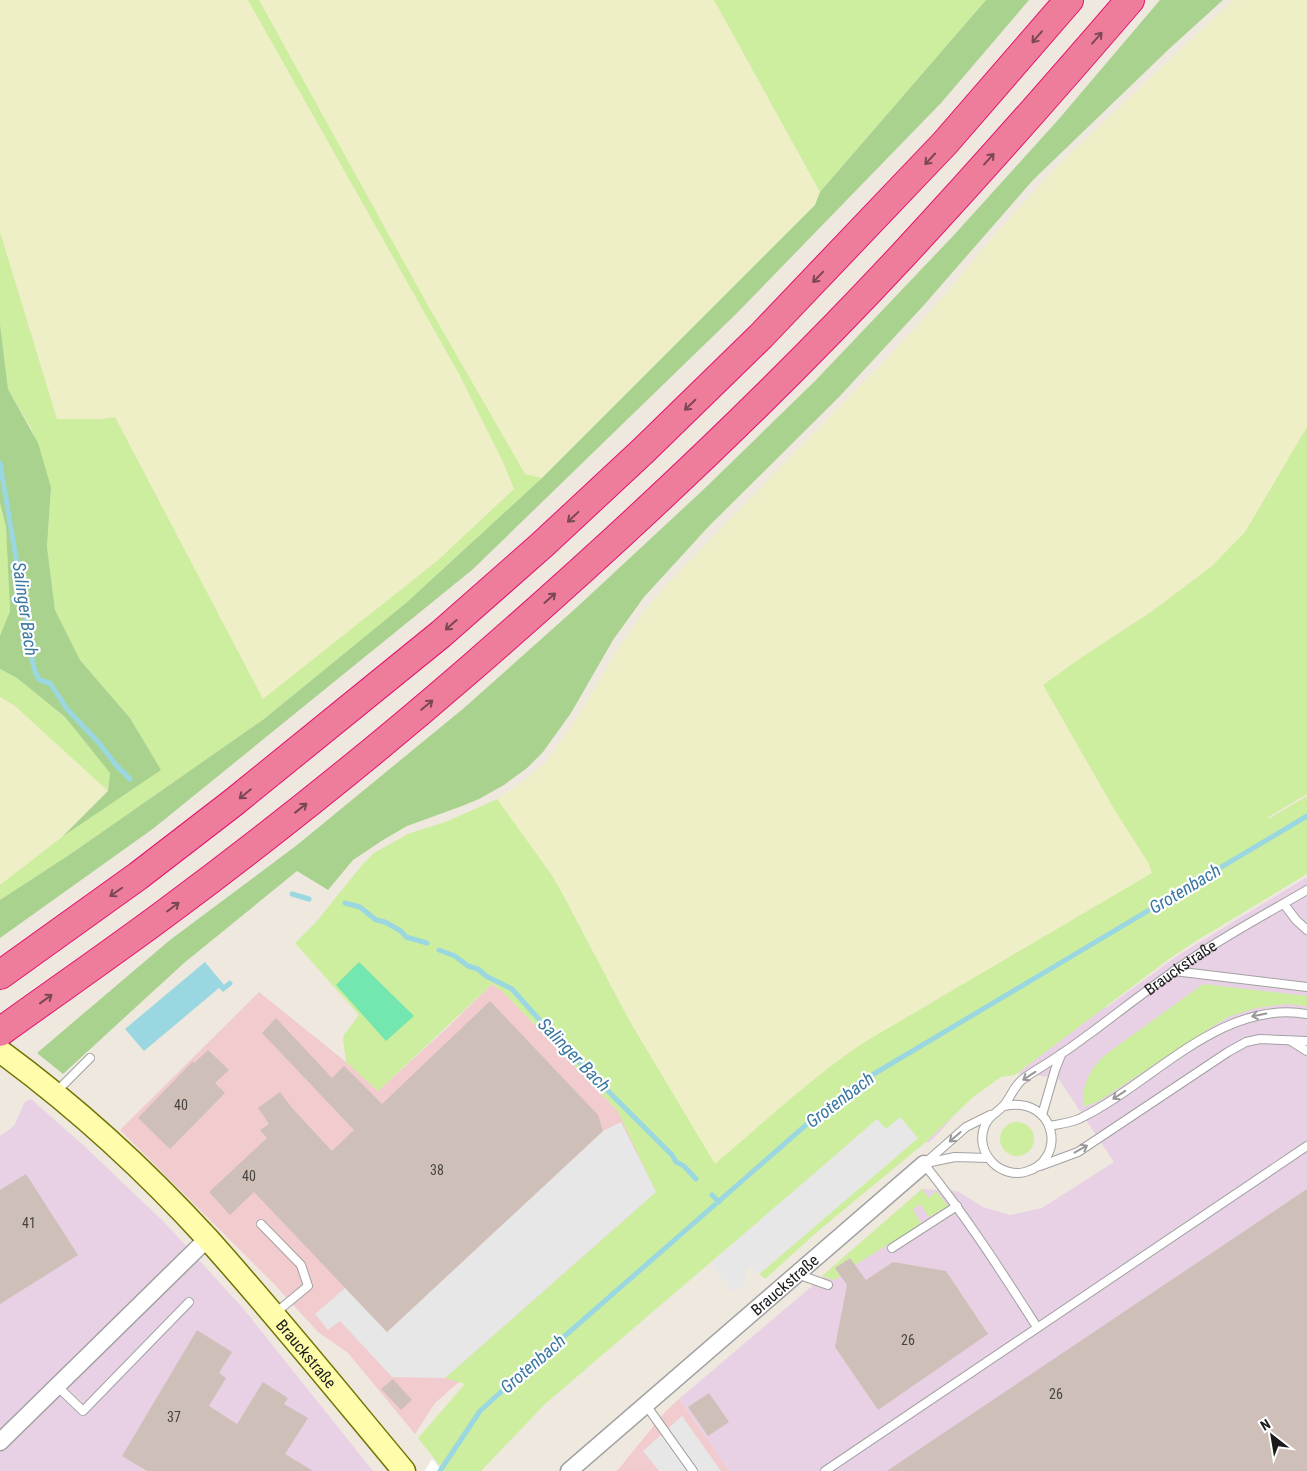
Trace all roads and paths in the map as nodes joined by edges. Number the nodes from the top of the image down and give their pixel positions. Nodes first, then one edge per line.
1 (1070, 0) edge
2 (1130, 0) edge
3 (1307, 890) edge
4 (1284, 904) junction
5 (1307, 930) edge
6 (1174, 971) junction
7 (0, 975) edge
8 (1307, 987) edge
9 (1307, 1014) edge
10 (2, 1037) edge
11 (1287, 1039) junction
12 (1307, 1041) edge
13 (1307, 1050) edge
14 (1061, 1054) junction
15 (90, 1058) dead end
16 (55, 1094) junction
17 (1004, 1106) junction
18 (990, 1115) junction
19 (1042, 1115) junction
20 (1050, 1126) junction
21 (1307, 1146) edge
22 (988, 1158) junction
23 (924, 1164) junction
24 (1036, 1167) junction
25 (957, 1206) junction
26 (262, 1224) dead end
27 (207, 1239) junction
28 (892, 1248) dead end
29 (797, 1274) junction
30 (828, 1286) dead end
31 (189, 1302) dead end
32 (272, 1315) junction
33 (1037, 1327) junction
34 (57, 1386) junction
35 (646, 1404) junction
36 (0, 1442) edge
37 (404, 1471) edge
38 (569, 1471) edge
39 (692, 1471) edge
40 (825, 1471) edge

1 -> 7 highway
10 -> 2 highway
3 - 4 lane, Brauckstraße
4 - 5 lane
4 - 6 lane, Brauckstraße
6 - 8 lane
6 - 14 lane, Brauckstraße
9 -> 20 lane
10 - 16 street, Brauckstraße
11 - 12 lane
11 - 13 lane
24 -> 11 lane
14 -> 17 lane, Brauckstraße
14 - 19 lane
15 - 16 lane
16 - 27 street, Brauckstraße
17 - 18 lane, Brauckstraße
17 - 19 lane
18 - 22 lane
18 -> 23 lane, Brauckstraße
19 - 20 lane
20 - 24 lane
21 - 33 lane
22 - 23 lane, Brauckstraße
22 - 24 lane
23 - 25 lane
23 - 29 street, Brauckstraße
25 - 28 lane
25 - 33 lane
26 - 32 lane
27 - 32 street, Brauckstraße
27 - 34 street
29 - 30 lane
29 - 35 street, Brauckstraße
31 - 34 lane
32 - 37 street, Brauckstraße
33 - 40 lane
34 - 36 street
35 - 38 street, Brauckstraße
35 - 39 lane

